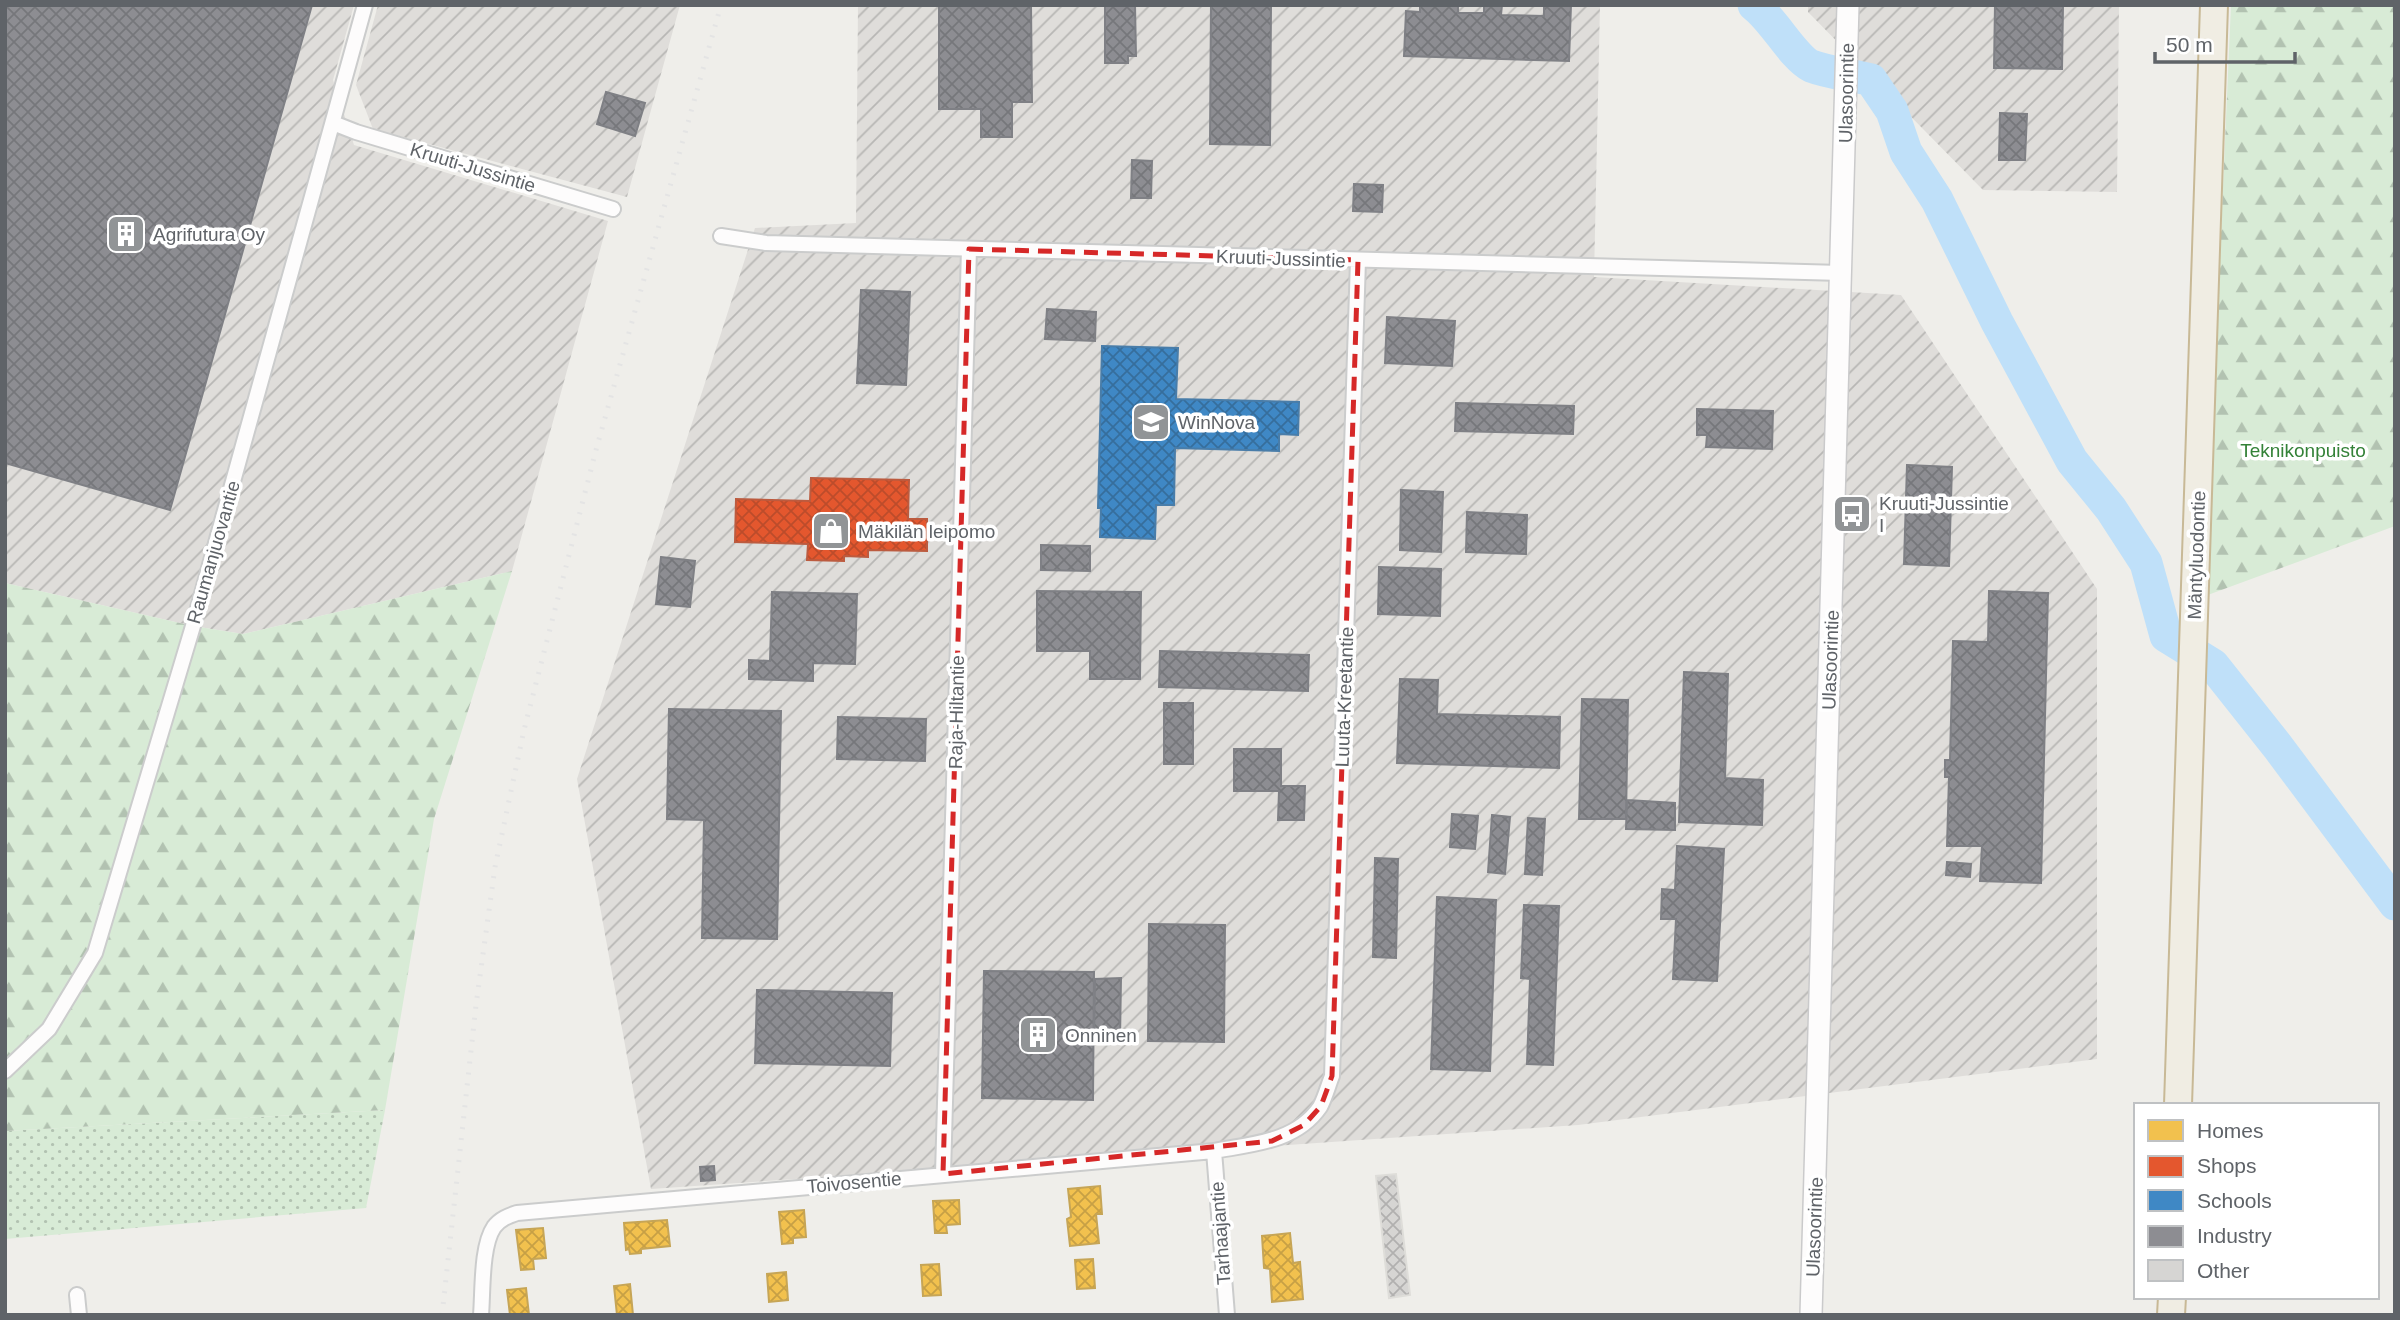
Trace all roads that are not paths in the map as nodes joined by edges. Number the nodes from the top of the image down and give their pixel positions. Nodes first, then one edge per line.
1 (365, 5) edge
2 (1848, 5) edge
3 (2214, 5) edge
4 (333, 122) junction
5 (612, 209) dead end
6 (721, 236) dead end
7 (969, 249) junction
8 (1358, 260) junction
9 (1841, 273) junction
10 (5, 1071) edge
11 (2178, 1103) edge
12 (1304, 1125) joint
13 (1214, 1151) junction
14 (943, 1174) junction
15 (77, 1295) dead end
16 (79, 1315) edge
17 (481, 1315) edge
18 (1227, 1315) edge
19 (1811, 1315) edge

1 - 4 street, Raumanjuovantie
2 - 9 street, Ulasoorintie
3 - 11 highway, Mäntyluodontie
4 - 5 street, Kruuti-Jussintie
4 - 10 street, Raumanjuovantie
6 - 7 street, Kruuti-Jussintie
7 - 8 street, Kruuti-Jussintie
7 - 14 street, Raja-Hiltantie
8 - 9 street, Kruuti-Jussintie
8 - 12 street, Luuta-Kreetantie
9 - 19 street, Ulasoorintie
12 - 13 street, Toivosentie
13 - 14 street, Toivosentie
13 - 18 street, Tarhaajantie
14 - 17 street, Toivosentie
15 - 16 street

